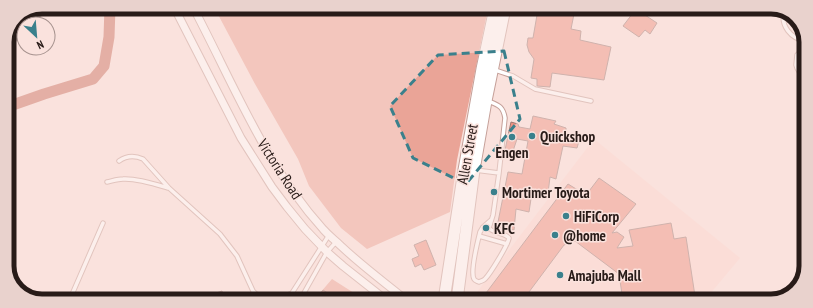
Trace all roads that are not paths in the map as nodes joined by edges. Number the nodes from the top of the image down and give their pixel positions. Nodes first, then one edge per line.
1 (178, 14) edge
2 (196, 14) edge
3 (499, 14) edge
4 (784, 17) edge
5 (799, 39) edge
6 (799, 53) edge
7 (487, 69) junction
8 (799, 70) edge
9 (481, 101) junction
10 (591, 101) dead end
11 (119, 162) dead end
12 (469, 170) junction
13 (499, 173) junction
14 (107, 182) dead end
15 (169, 188) junction
16 (491, 220) junction
17 (103, 223) dead end
18 (329, 235) junction
19 (479, 236) junction
20 (336, 242) junction
21 (507, 244) junction
22 (321, 246) junction
23 (327, 252) junction
24 (292, 293) edge
25 (72, 294) edge
26 (257, 294) edge
27 (303, 294) edge
28 (378, 294) edge
29 (399, 294) edge
30 (443, 294) edge
31 (458, 294) edge

1 - 22 street
2 - 18 street, Victoria Road
3 - 7 main road, Allen Street
4 - 5 lane
6 - 8 lane
7 - 9 main road, Allen Street
7 - 10 lane
9 - 12 main road, Allen Street
9 - 13 lane
11 - 15 lane
12 - 13 lane
12 - 30 main road, Allen Street
12 - 31 main road, Allen Street
13 - 16 lane
14 - 15 lane
15 - 26 lane
16 - 19 lane
16 - 21 lane
17 - 25 lane
18 - 20 street, Victoria Road
18 - 22 lane
19 - 21 lane
19 - 21 lane
20 - 23 lane
20 - 29 street, Victoria Road
22 - 23 street
22 - 24 lane
23 - 27 lane
23 - 28 street

